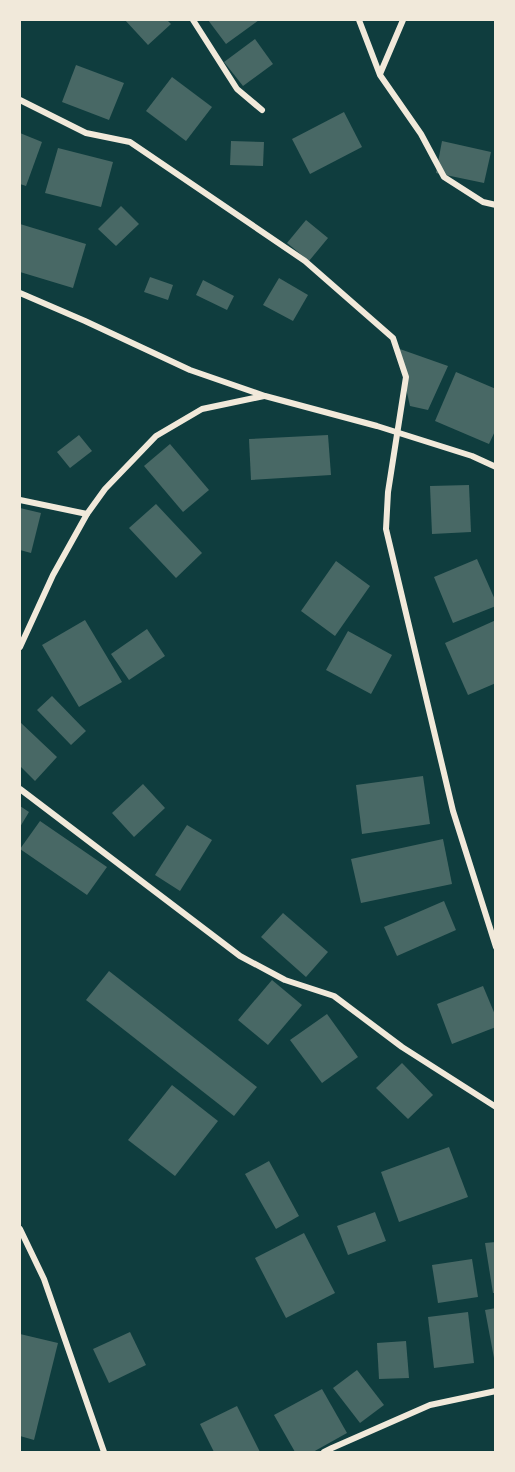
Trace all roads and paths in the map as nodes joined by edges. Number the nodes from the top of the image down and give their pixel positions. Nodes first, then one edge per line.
1 (193, 20) edge
2 (359, 20) edge
3 (403, 20) edge
4 (380, 75) junction
5 (20, 100) edge
6 (262, 110) dead end
7 (495, 205) edge
8 (20, 293) edge
9 (265, 396) junction
10 (398, 433) junction
11 (495, 467) edge
12 (20, 500) edge
13 (87, 514) junction
14 (20, 647) edge
15 (20, 789) edge
16 (495, 946) edge
17 (495, 1107) edge
18 (20, 1229) edge
19 (495, 1390) edge
20 (104, 1452) edge
21 (324, 1452) edge

1 - 6 street
2 - 4 street
3 - 4 street
4 - 7 street
5 - 10 street
8 - 9 street
9 - 10 street
9 - 13 street
10 - 11 street
10 - 16 street
12 - 13 street
13 - 14 street
15 - 17 street
18 - 20 street
19 - 21 street

